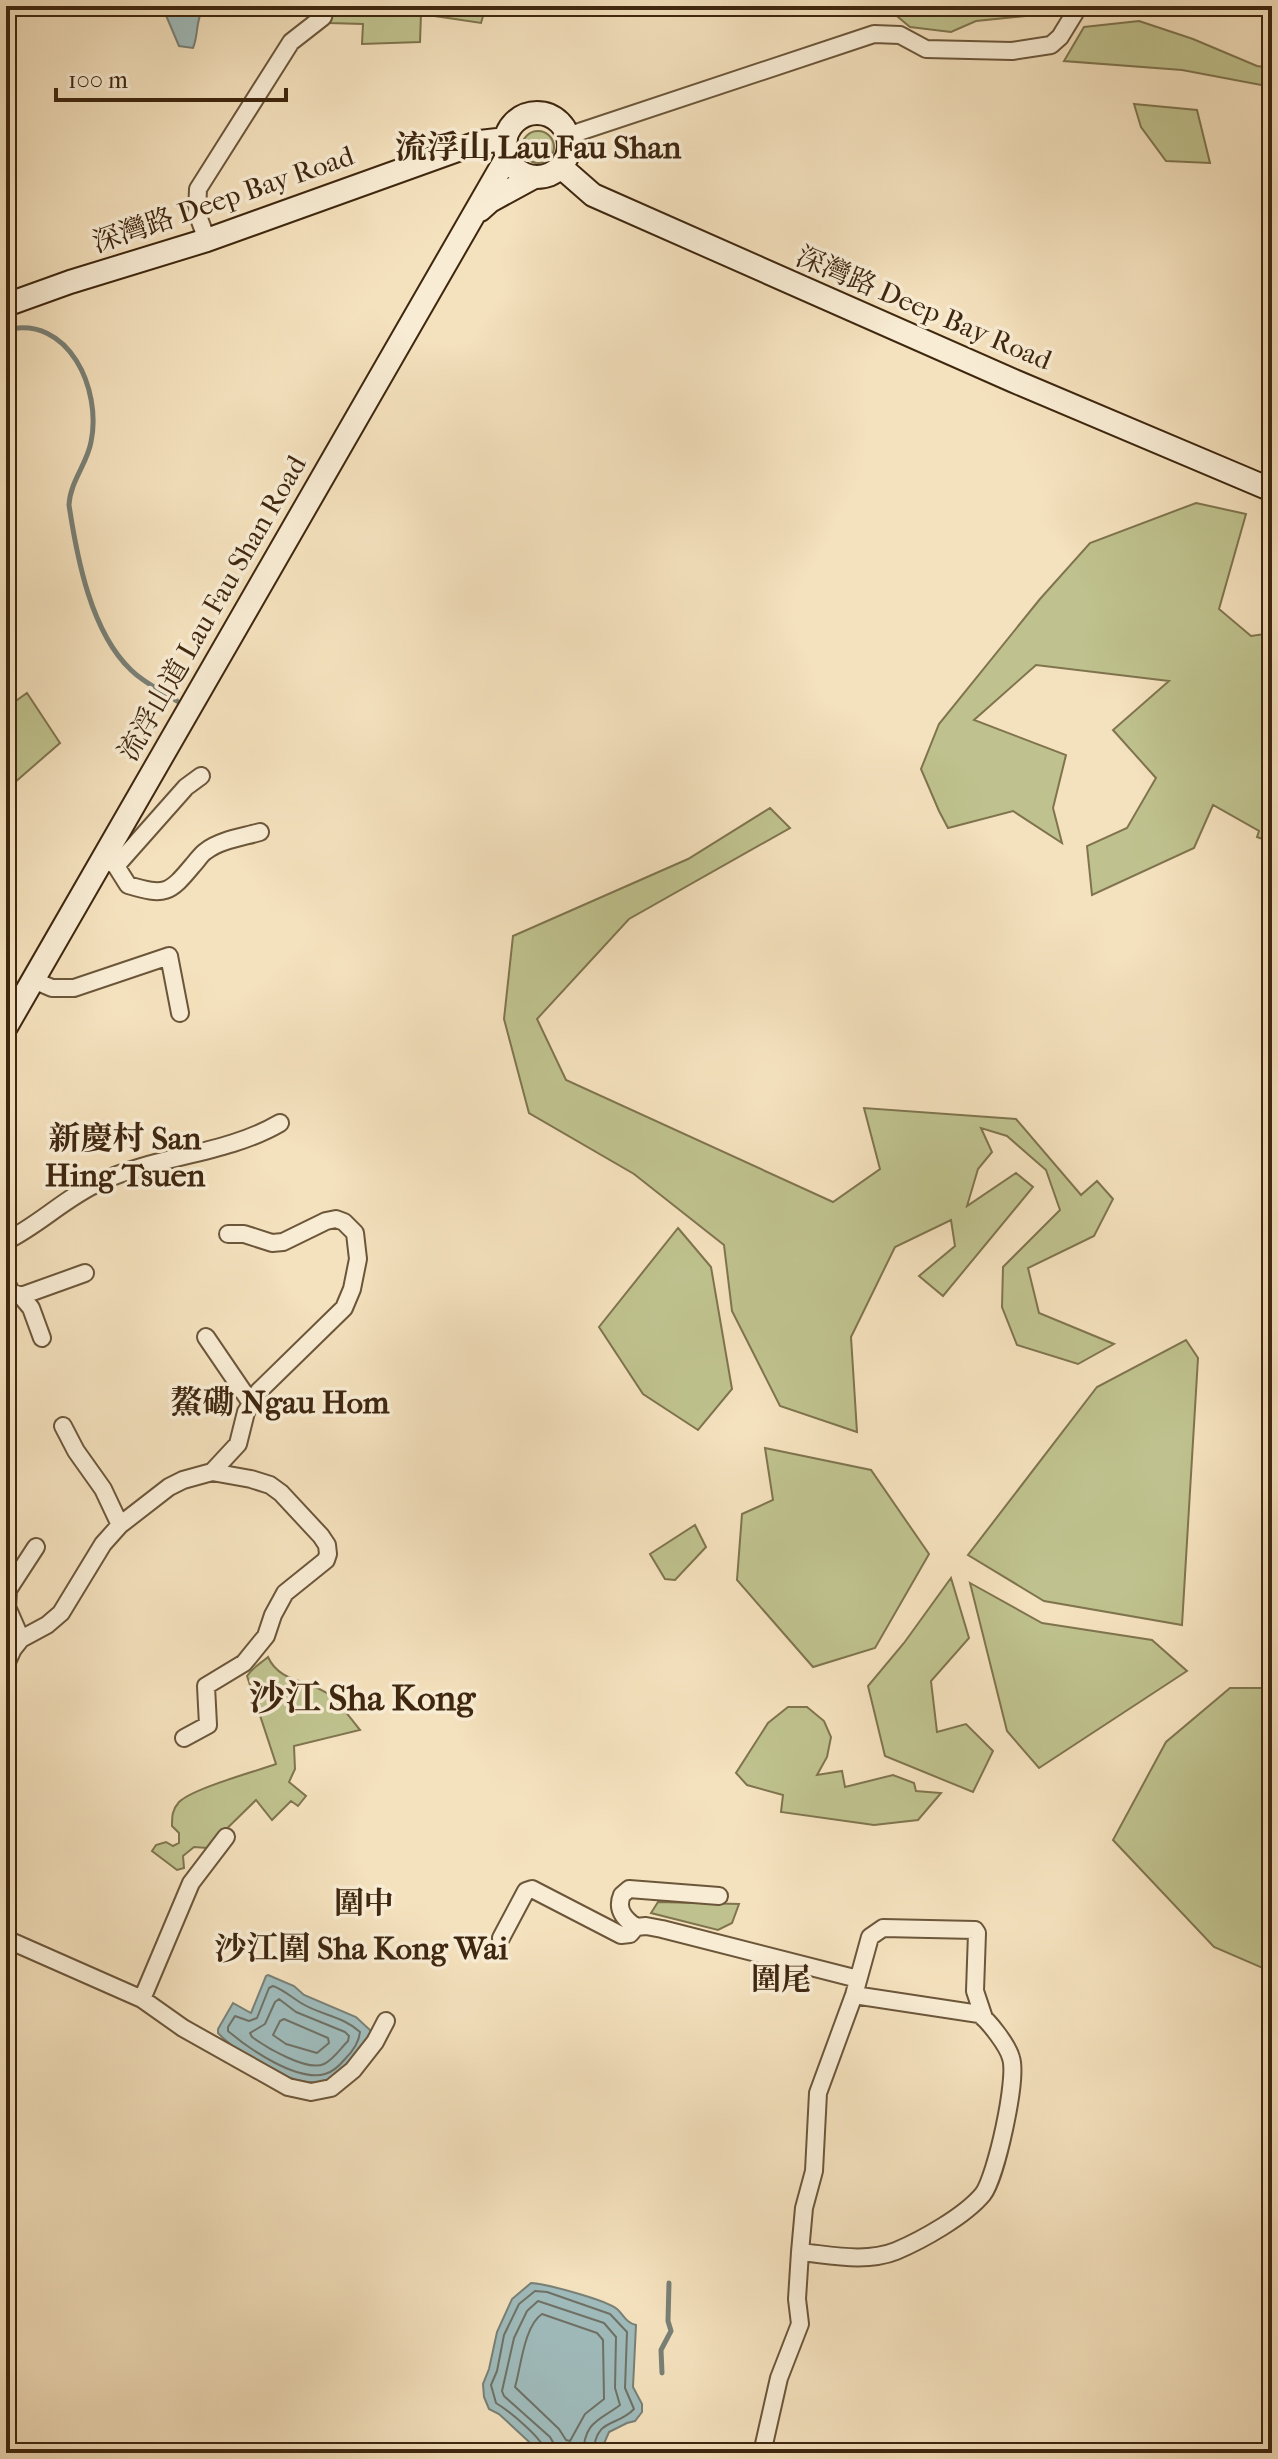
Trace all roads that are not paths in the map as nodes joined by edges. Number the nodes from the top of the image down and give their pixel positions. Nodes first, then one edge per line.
1 (326, 6) edge
2 (1079, 6) edge
3 (567, 136) junction
4 (507, 148) junction
5 (561, 167) junction
6 (534, 177) junction
7 (470, 219) junction
8 (207, 240) junction
9 (6, 305) edge
10 (1272, 490) edge
11 (201, 776) dead end
12 (260, 832) dead end
13 (110, 862) junction
14 (33, 980) junction
15 (180, 1013) dead end
16 (6, 1027) edge
17 (280, 1123) dead end
18 (228, 1234) dead end
19 (6, 1241) edge
20 (85, 1273) dead end
21 (6, 1282) edge
22 (21, 1296) junction
23 (206, 1337) dead end
24 (42, 1338) dead end
25 (251, 1403) junction
26 (63, 1426) dead end
27 (212, 1472) junction
28 (120, 1525) junction
29 (36, 1547) dead end
30 (21, 1639) junction
31 (6, 1664) edge
32 (184, 1738) dead end
33 (226, 1837) dead end
34 (719, 1896) dead end
35 (636, 1927) junction
36 (501, 1938) dead end
37 (6, 1939) edge
38 (856, 1987) junction
39 (142, 1999) junction
40 (984, 2018) junction
41 (386, 2021) dead end
42 (800, 2252) junction
43 (762, 2453) edge

1 - 8 street
2 - 3 street
3 - 4 street
3 - 5 street
4 - 6 street
4 - 7 street, 流浮山道 Lau Fau Shan Road
4 - 8 street, 深灣路 Deep Bay Road
5 - 6 street
5 - 10 street, 深灣路 Deep Bay Road
6 - 7 street, 流浮山道 Lau Fau Shan Road
7 - 13 street, 流浮山道 Lau Fau Shan Road
8 - 9 street, 深灣路 Deep Bay Road
11 - 13 street
12 - 13 street
13 - 14 street, 流浮山道 Lau Fau Shan Road
14 - 15 street
14 - 16 street, 流浮山道 Lau Fau Shan Road
17 - 19 street
18 - 25 street
20 - 22 street
21 - 22 street
22 - 24 street
23 - 25 street
25 - 27 street
26 - 28 street
27 - 28 street
27 - 32 street
28 - 30 street
29 - 30 street
30 - 31 street
33 - 39 street
34 - 35 street
35 - 36 street
35 - 38 street
37 - 39 street
38 - 40 street
38 - 40 street
38 - 42 street
39 - 41 street
40 - 42 street
42 - 43 street

